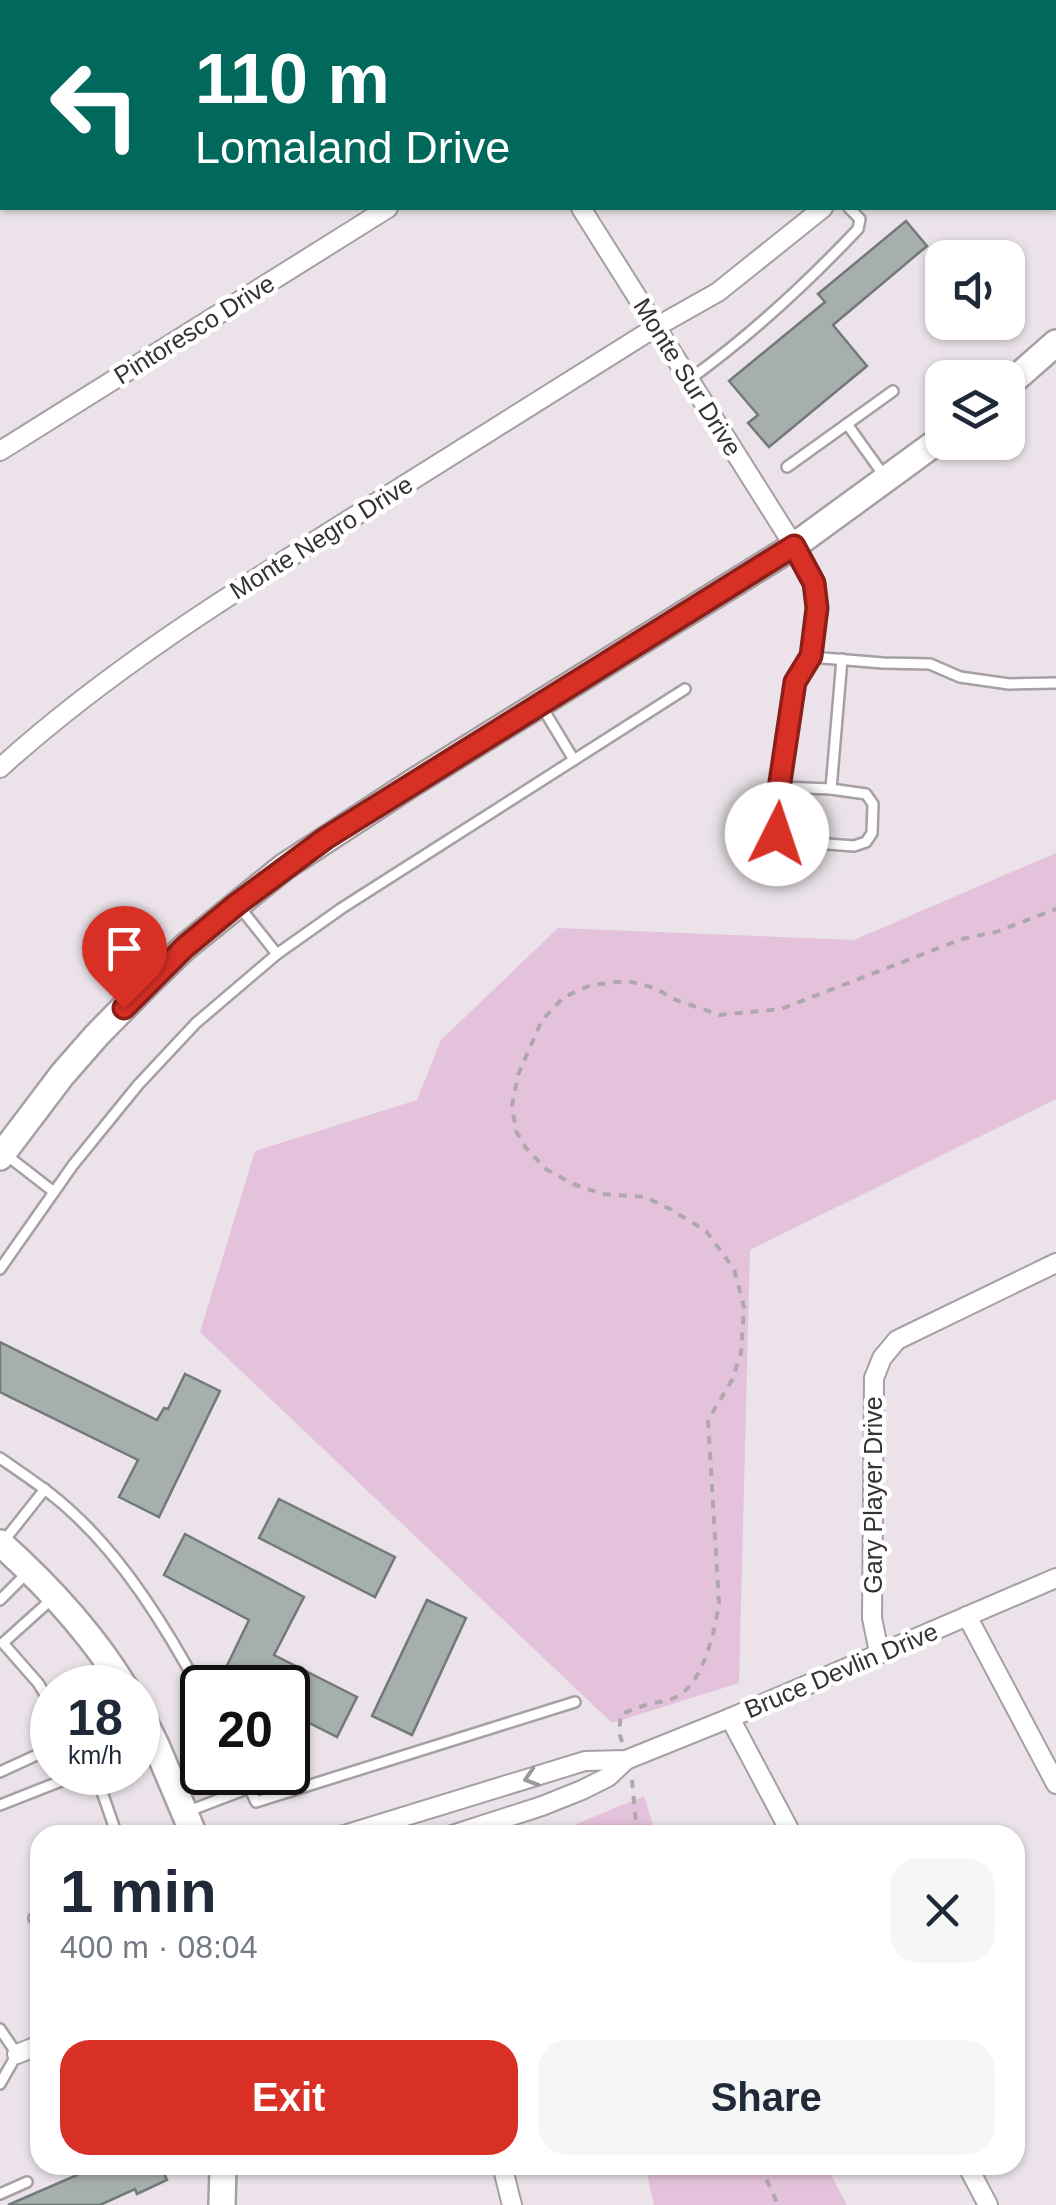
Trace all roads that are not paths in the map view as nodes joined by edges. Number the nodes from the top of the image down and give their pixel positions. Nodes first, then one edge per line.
1 (385, 210) edge
2 (582, 210) edge
3 (820, 210) edge
4 (851, 210) edge
5 (656, 327) junction
6 (1056, 343) edge
7 (1025, 370) edge
8 (689, 379) junction
9 (893, 391) dead end
10 (848, 424) junction
11 (925, 450) edge
12 (0, 451) edge
13 (787, 467) dead end
14 (886, 479) junction
15 (794, 546) junction
16 (811, 656) junction
17 (842, 659) junction
18 (1056, 683) edge
19 (685, 688) dead end
20 (540, 704) junction
21 (574, 760) junction
22 (0, 768) edge
23 (780, 788) junction
24 (831, 789) junction
25 (237, 904) junction
26 (277, 954) junction
27 (2, 1155) edge
28 (54, 1192) junction
29 (1056, 1264) edge
30 (0, 1269) edge
31 (0, 1458) edge
32 (45, 1489) junction
33 (0, 1543) edge
34 (30, 1570) junction
35 (1056, 1578) edge
36 (55, 1596) junction
37 (0, 1600) edge
38 (967, 1616) junction
39 (878, 1652) junction
40 (111, 1665) edge
41 (186, 1665) edge
42 (30, 1675) edge
43 (575, 1702) dead end
44 (730, 1718) junction
45 (30, 1758) edge
46 (626, 1760) junction
47 (0, 1772) edge
48 (160, 1772) edge
49 (1056, 1784) edge
50 (310, 1785) edge
51 (30, 1793) edge
52 (103, 1795) edge
53 (238, 1795) edge
54 (253, 1795) edge
55 (278, 1795) edge
56 (0, 1805) edge
57 (189, 1824) edge
58 (114, 1825) edge
59 (377, 1825) edge
60 (483, 1825) edge
61 (787, 1825) edge
62 (0, 2030) edge
63 (30, 2049) edge
64 (16, 2054) junction
65 (0, 2084) edge
66 (223, 2175) edge
67 (504, 2175) edge
68 (972, 2175) edge
69 (26, 2182) dead end
70 (0, 2194) edge
71 (222, 2205) edge
72 (512, 2205) edge
73 (988, 2205) edge

1 - 12 street, Pintoresco Drive
2 - 5 street, Monte Sur Drive
3 - 5 street
4 - 8 lane
5 - 8 street, Monte Sur Drive
5 - 22 street, Monte Negro Drive
6 - 7 street
8 - 15 street, Monte Sur Drive
9 - 10 lane
10 - 13 lane
10 - 14 lane
11 - 14 street
14 - 15 street
15 - 16 lane
15 - 20 street
16 - 17 lane
16 - 23 lane
17 - 18 lane
17 - 24 lane
19 - 21 lane
20 - 21 lane
20 - 25 street
21 - 26 lane
23 - 24 lane
23 - 24 lane
25 - 26 lane
25 - 27 street
26 - 28 lane
27 - 28 lane
28 - 30 lane
29 - 39 street, Gary Player Drive
31 - 32 lane
32 - 33 lane
32 - 41 lane
33 - 34 street
34 - 36 street
34 - 37 lane
35 - 38 street, Bruce Devlin Drive
36 - 40 street
36 - 42 lane
38 - 39 street, Bruce Devlin Drive
38 - 49 street
39 - 44 street, Bruce Devlin Drive
43 - 50 lane
44 - 46 street, Bruce Devlin Drive
44 - 61 street
45 - 47 lane
46 -> 59 street, Bruce Devlin Drive
46 - 60 street, Bruce Devlin Drive
48 - 57 street
51 - 56 lane
52 - 58 lane
53 - 57 lane
54 - 55 lane
62 - 64 lane
63 - 64 street
64 - 65 lane
66 - 71 street
67 - 72 street
68 - 73 street
69 - 70 lane

